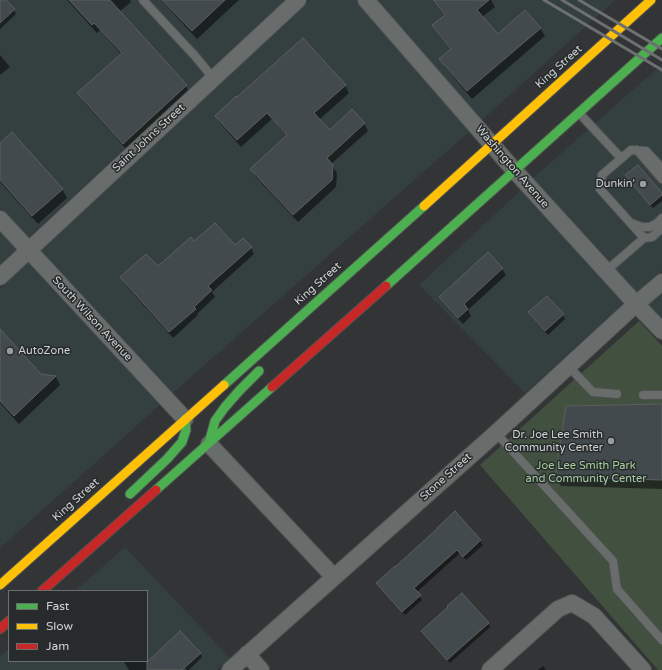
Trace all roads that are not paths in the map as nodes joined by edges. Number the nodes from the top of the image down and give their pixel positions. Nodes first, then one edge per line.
1 (143, 0) edge
2 (298, 0) edge
3 (366, 0) edge
4 (651, 0) edge
5 (662, 38) edge
6 (213, 78) junction
7 (579, 113) junction
8 (492, 144) junction
9 (637, 150) junction
10 (621, 158) junction
11 (662, 168) edge
12 (514, 170) junction
13 (662, 179) edge
14 (662, 218) edge
15 (0, 219) edge
16 (630, 223) junction
17 (662, 228) edge
18 (644, 238) junction
19 (28, 250) junction
20 (606, 271) junction
21 (0, 277) edge
22 (662, 282) edge
23 (325, 295) junction
24 (636, 304) junction
25 (662, 331) edge
26 (295, 333) dead end
27 (266, 364) dead end
28 (568, 366) junction
29 (617, 394) dead end
30 (643, 395) dead end
31 (662, 395) edge
32 (185, 419) junction
33 (496, 433) junction
34 (209, 444) junction
35 (122, 502) dead end
36 (75, 551) dead end
37 (334, 577) junction
38 (58, 578) junction
39 (0, 585) edge
40 (43, 590) edge
41 (8, 622) edge
42 (0, 629) edge
43 (662, 640) edge
44 (247, 654) junction
45 (230, 670) edge
46 (261, 670) edge
47 (490, 670) edge
48 (643, 670) edge

1 - 6 lane
2 - 6 street, Saint Johns Street
3 - 8 street, Washington Avenue
4 - 8 main road, King Street
5 - 7 main road
6 - 19 street, Saint Johns Street
7 - 10 lane
7 - 12 main road
8 - 12 street, Washington Avenue
8 - 23 main road, King Street
9 - 10 lane
9 - 11 lane
9 - 13 lane
10 - 16 lane
12 - 20 street, Washington Avenue
12 - 34 main road
14 - 16 lane
15 - 19 street, South Wilson Avenue
16 - 18 lane
17 - 18 lane
18 - 20 lane
19 - 21 street, Saint Johns Street
19 - 32 street, South Wilson Avenue
20 - 24 street, Washington Avenue
22 - 24 street, Stone Street
23 - 26 main road
23 - 32 main road, King Street
24 - 25 street, Washington Avenue
24 - 28 street, Stone Street
27 - 34 main road
28 - 29 lane
28 - 33 street, Stone Street
30 - 31 lane
32 - 35 main road
32 - 39 main road, King Street
33 - 37 street, Stone Street
33 - 43 lane
34 - 37 street
34 - 38 main road
36 - 38 main road
37 - 44 street, Stone Street
38 - 40 main road
41 - 42 main road
44 - 45 street, Stone Street
44 - 46 street
47 - 48 street

